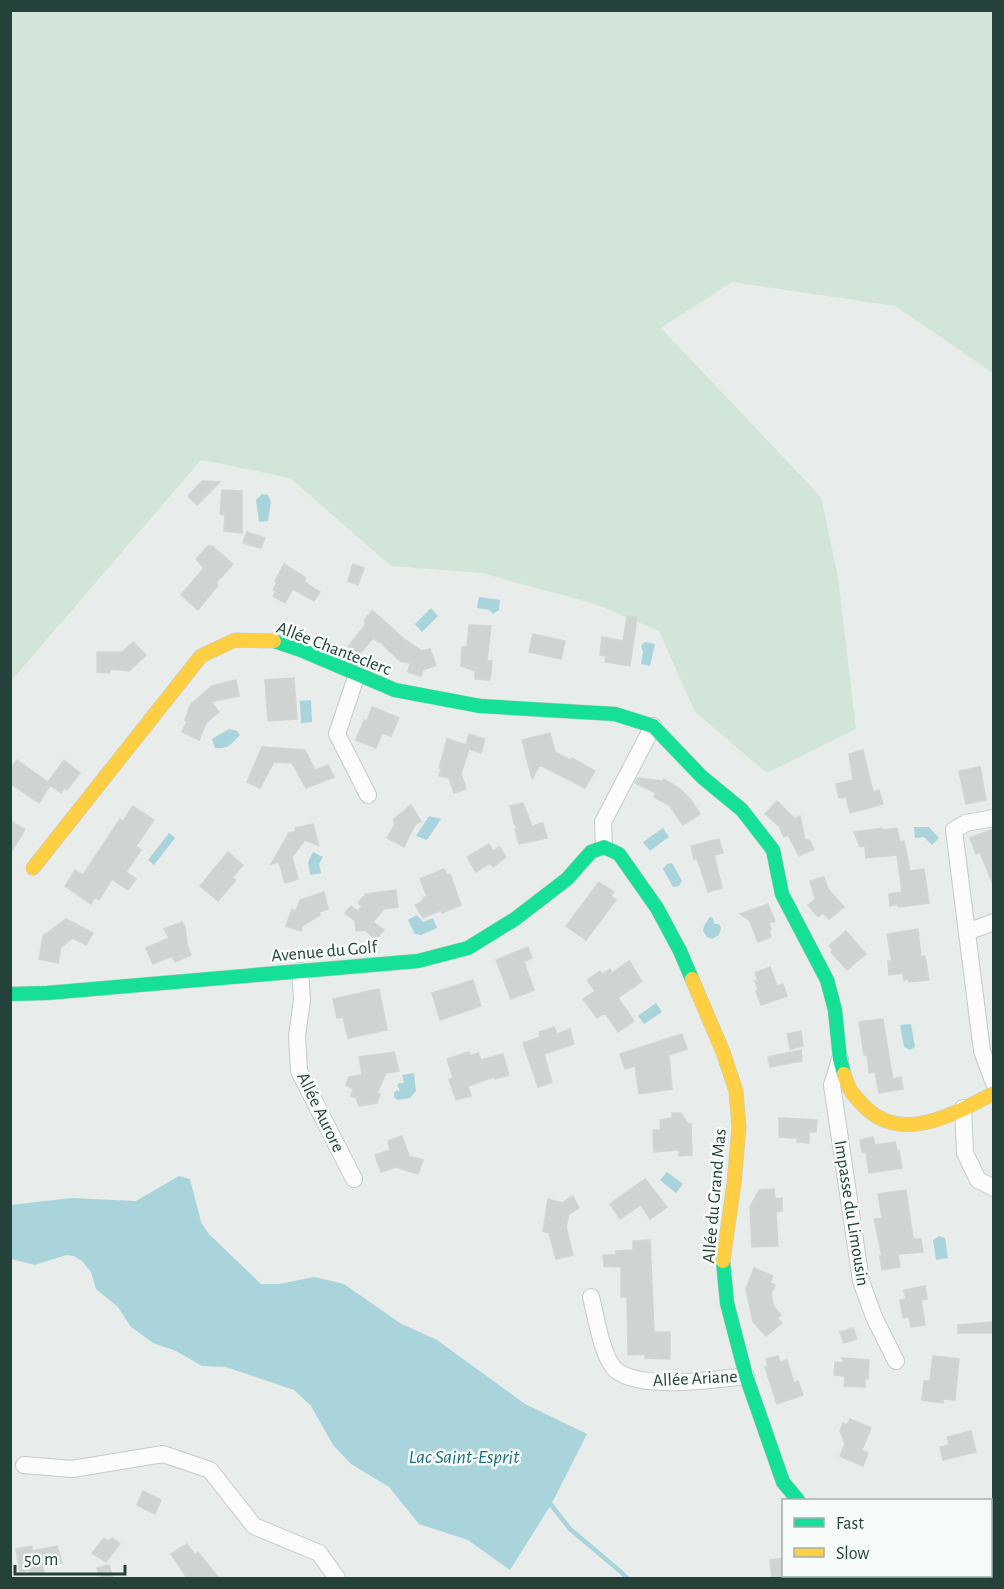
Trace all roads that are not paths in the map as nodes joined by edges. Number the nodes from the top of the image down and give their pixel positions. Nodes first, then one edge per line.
1 (357, 674) junction
2 (653, 726) junction
3 (368, 795) dead end
4 (993, 818) edge
5 (604, 847) junction
6 (33, 868) dead end
7 (993, 921) edge
8 (967, 932) junction
9 (300, 971) junction
10 (10, 994) edge
11 (840, 1059) junction
12 (993, 1083) edge
13 (993, 1093) edge
14 (963, 1108) junction
15 (354, 1179) dead end
16 (993, 1188) edge
17 (591, 1297) dead end
18 (896, 1361) dead end
19 (746, 1376) junction
20 (24, 1465) dead end
21 (797, 1499) edge
22 (337, 1578) edge

1 - 2 street, Allée Chanteclerc
1 - 3 street
1 - 6 street, Allée Chanteclerc
2 - 5 street
2 - 11 street
4 - 8 street
5 - 9 street, Avenue du Golf
5 - 19 street, Allée du Grand Mas
7 - 8 street
8 - 12 street
9 - 10 street, Avenue du Golf
9 - 15 street, Allée Aurore
11 - 14 street
11 - 18 street, Impasse du Limousin
13 - 14 street
14 - 16 street
17 - 19 street, Allée Ariane
19 - 21 street, Allée du Grand Mas
20 - 22 street

